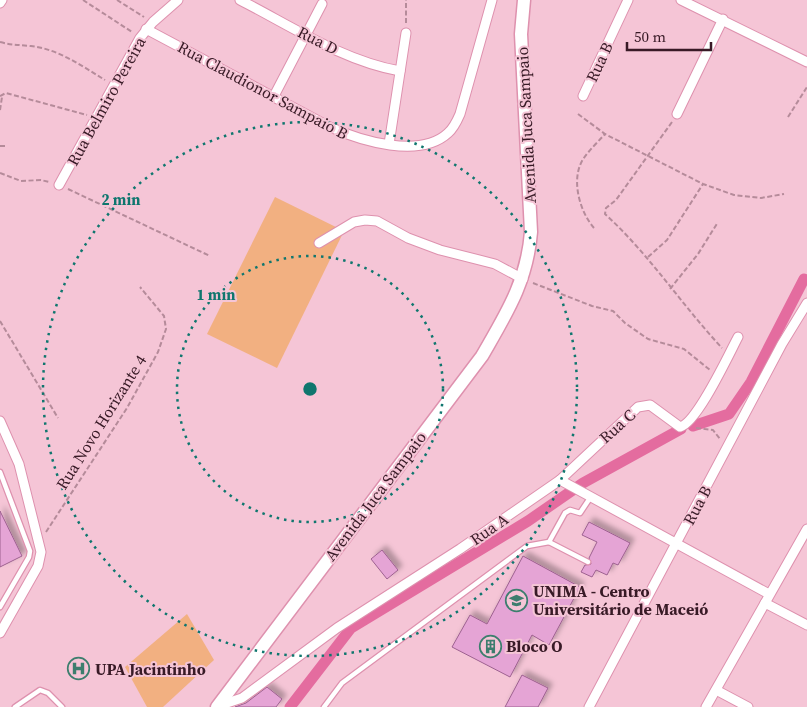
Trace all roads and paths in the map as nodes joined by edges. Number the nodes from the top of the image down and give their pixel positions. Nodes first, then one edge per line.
1 (2, 0) edge
2 (83, 0) edge
3 (117, 0) edge
4 (178, 0) edge
5 (240, 0) edge
6 (406, 0) edge
7 (492, 0) edge
8 (524, 0) edge
9 (628, 0) edge
10 (681, 0) edge
11 (0, 3) edge
12 (322, 4) dead end
13 (723, 20) junction
14 (150, 25) junction
15 (406, 33) joint
16 (307, 35) junction
17 (140, 38) junction
18 (0, 42) edge
19 (807, 62) edge
20 (400, 71) junction
21 (113, 86) junction
22 (807, 87) edge
23 (274, 96) junction
24 (583, 96) dead end
25 (1, 97) edge
26 (0, 110) edge
27 (578, 114) dead end
28 (677, 114) joint
29 (788, 117) dead end
30 (96, 118) junction
31 (605, 134) junction
32 (389, 144) junction
33 (0, 146) edge
34 (6, 146) dead end
35 (649, 157) junction
36 (0, 173) edge
37 (703, 184) junction
38 (59, 185) junction
39 (784, 194) dead end
40 (718, 222) dead end
41 (594, 228) dead end
42 (320, 243) dead end
43 (210, 256) dead end
44 (648, 257) junction
45 (523, 279) junction
46 (140, 287) dead end
47 (670, 289) junction
48 (807, 304) edge
49 (0, 321) edge
50 (738, 337) dead end
51 (728, 355) junction
52 (717, 377) junction
53 (58, 418) dead end
54 (0, 421) edge
55 (713, 430) dead end
56 (718, 436) dead end
57 (0, 472) edge
58 (564, 482) junction
59 (585, 495) junction
60 (807, 529) edge
61 (40, 542) junction
62 (549, 542) junction
63 (676, 545) junction
64 (588, 562) dead end
65 (767, 599) junction
66 (0, 607) edge
67 (807, 625) edge
68 (0, 633) edge
69 (716, 690) junction
70 (217, 706) edge
71 (15, 707) edge
72 (62, 707) edge
73 (324, 707) edge
74 (589, 707) edge
75 (706, 707) edge
76 (748, 707) edge

1 - 11 street
2 - 17 path
3 - 14 path
4 - 14 street, Rua Belmiro Pereira
5 - 16 street, Rua D
6 - 15 path
7 - 32 street, Rua Claudionor Sampaio B
8 - 45 main road, Avenida Juca Sampaio
9 - 24 street, Rua B
10 - 13 street
12 - 16 street
13 - 19 street
13 - 28 street
14 - 17 street, Rua Belmiro Pereira
14 - 23 street, Rua Claudionor Sampaio B
15 - 20 street
16 - 20 street, Rua D
16 - 23 street
17 - 21 street, Rua Belmiro Pereira
18 - 21 path
20 - 32 street
21 - 30 street, Rua Belmiro Pereira
22 - 29 path
23 - 32 street, Rua Claudionor Sampaio B
25 - 26 path
25 - 30 path
27 - 31 path
28 - 35 path
30 - 38 street, Rua Belmiro Pereira
31 - 35 path
31 - 41 path
33 - 34 path
35 - 37 path
35 - 44 path
36 - 38 path
37 - 39 path
37 - 44 path
38 - 43 path
40 - 47 path
42 - 45 street
44 - 47 path
45 - 52 path
45 - 70 main road, Avenida Juca Sampaio
46 - 61 path, Rua Novo Horizante 4
47 - 51 path
48 - 63 street, Rua B
49 - 53 path
50 - 51 street
51 - 52 street
52 - 58 street, Rua C
54 - 61 street
55 - 56 path
57 - 66 lane
58 - 59 street
58 - 70 street, Rua A
59 - 62 lane
59 - 63 street
60 - 65 street
61 - 68 street
62 - 64 lane
62 - 73 lane
63 - 65 street
63 - 74 street, Rua B
65 - 67 street
65 - 69 street
69 - 75 street
69 - 76 street
71 - 72 lane

